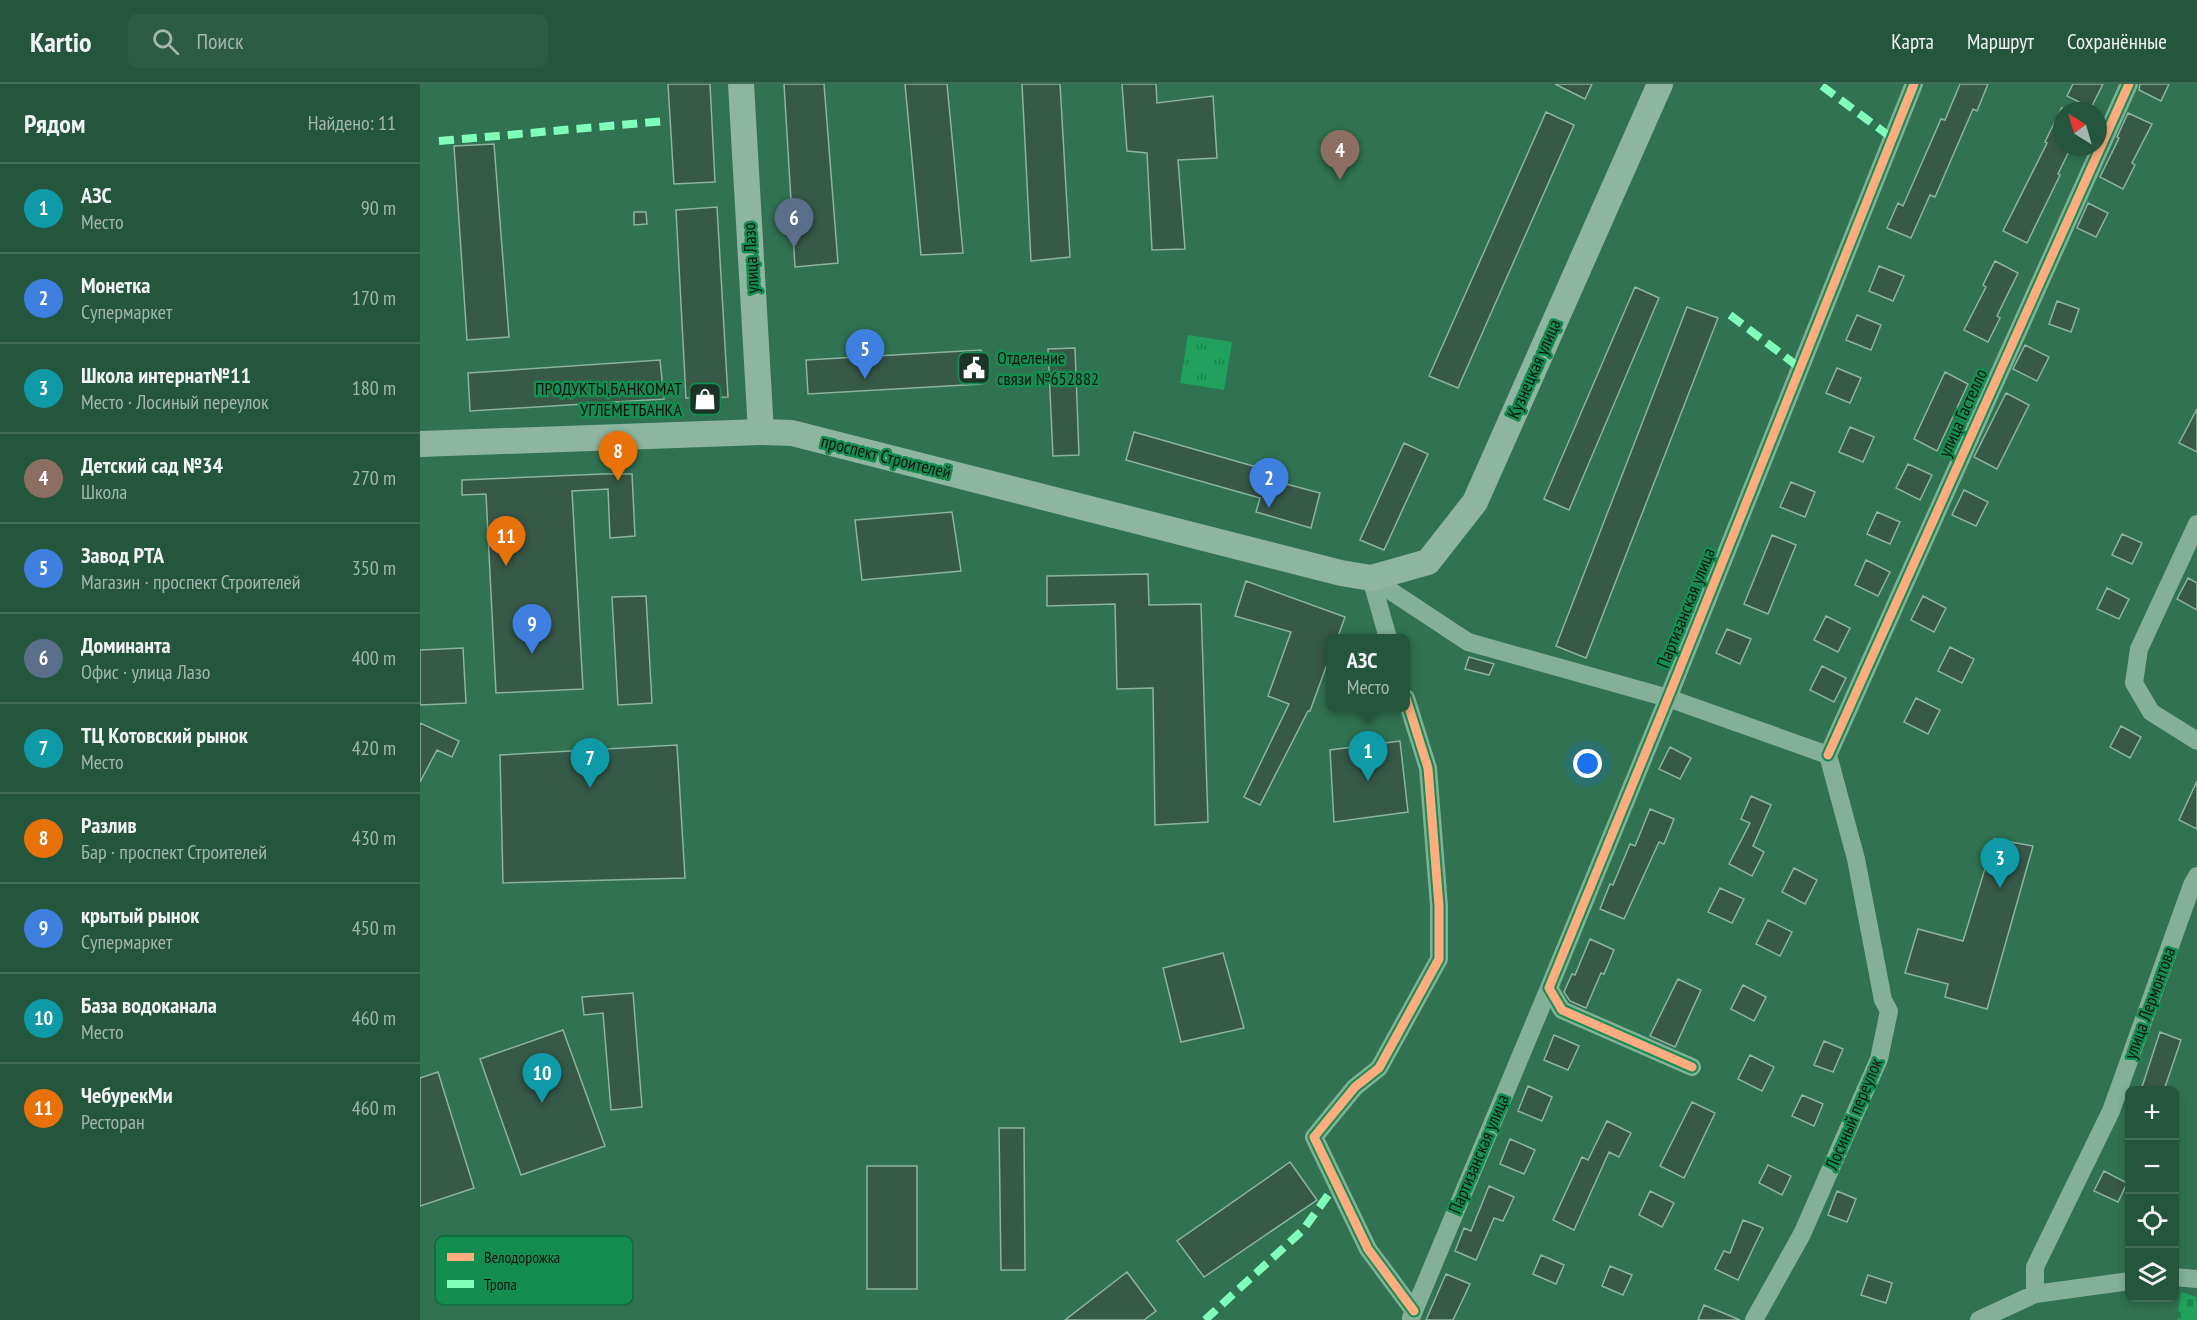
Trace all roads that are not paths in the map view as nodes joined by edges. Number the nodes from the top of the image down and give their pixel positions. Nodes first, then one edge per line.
1 (741, 84) edge
2 (1660, 84) edge
3 (1914, 84) edge
4 (2129, 84) edge
5 (761, 432) junction
6 (420, 444) edge
7 (2197, 524) edge
8 (1341, 573) joint
9 (1371, 578) junction
10 (1387, 634) edge
11 (1668, 698) junction
12 (1410, 711) edge
13 (2197, 741) edge
14 (1828, 755) junction
15 (2197, 876) edge
16 (1549, 988) junction
17 (1692, 1067) dead end
18 (2179, 1277) edge
19 (2197, 1279) edge
20 (2125, 1282) edge
21 (2035, 1294) junction
22 (1412, 1315) edge
23 (1754, 1320) edge
24 (1979, 1320) edge

1 - 5 main road, улица Лазо
2 - 9 main road, Кузнецкая улица
3 - 11 street, Партизанская улица
4 - 14 street, улица Гастелло
5 - 6 main road, проспект Строителей
5 - 8 main road, проспект Строителей
7 - 13 street
8 - 9 main road, Кузнецкая улица
9 - 10 street
9 - 11 street
11 - 14 street
11 - 16 street, Партизанская улица
12 - 22 street
14 - 23 street, Лосиный переулок
15 - 21 street, улица Лермонтова
16 - 17 street
16 - 22 street, Партизанская улица
18 - 19 street
20 - 21 street
21 - 24 street

